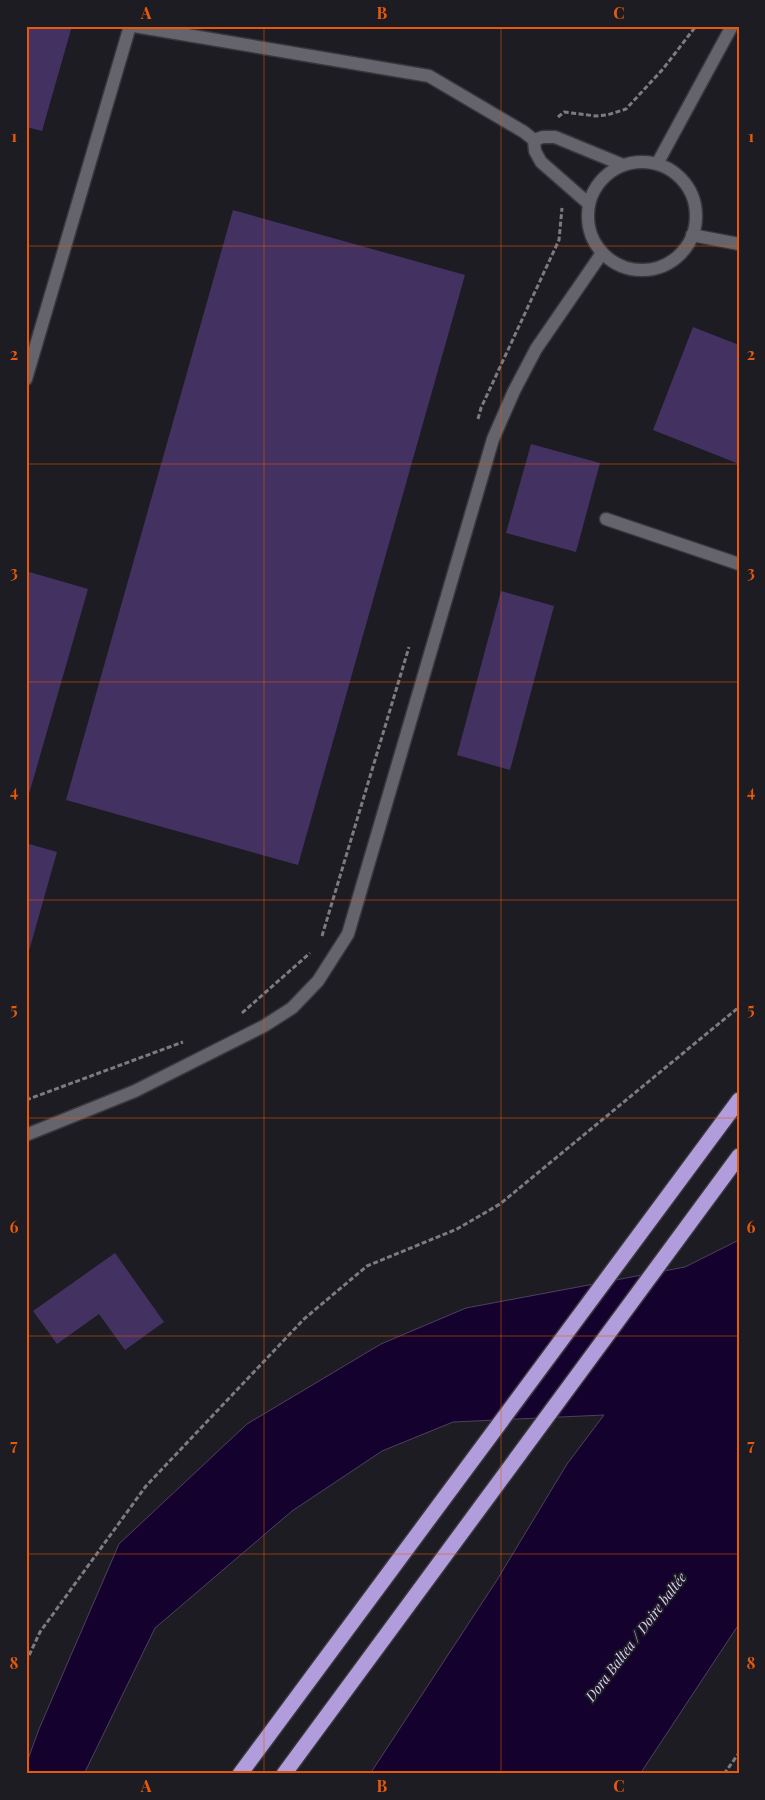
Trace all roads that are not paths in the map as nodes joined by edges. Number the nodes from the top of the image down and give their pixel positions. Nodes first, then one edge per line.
1 (132, 26) edge
2 (732, 26) edge
3 (538, 139) junction
4 (657, 164) junction
5 (622, 165) junction
6 (588, 204) junction
7 (692, 235) junction
8 (739, 244) edge
9 (602, 253) junction
10 (26, 379) edge
11 (606, 519) dead end
12 (739, 564) edge
13 (739, 1100) edge
14 (26, 1136) edge
15 (739, 1156) edge
16 (240, 1774) edge
17 (284, 1774) edge

1 - 3 street
1 - 10 street
2 - 4 street
3 - 5 street
3 - 6 street
4 - 5 street
4 - 7 street
5 - 6 street
6 - 9 street
7 - 8 street
7 - 9 street
9 - 14 street
11 - 12 street
13 - 16 highway
15 - 17 highway

